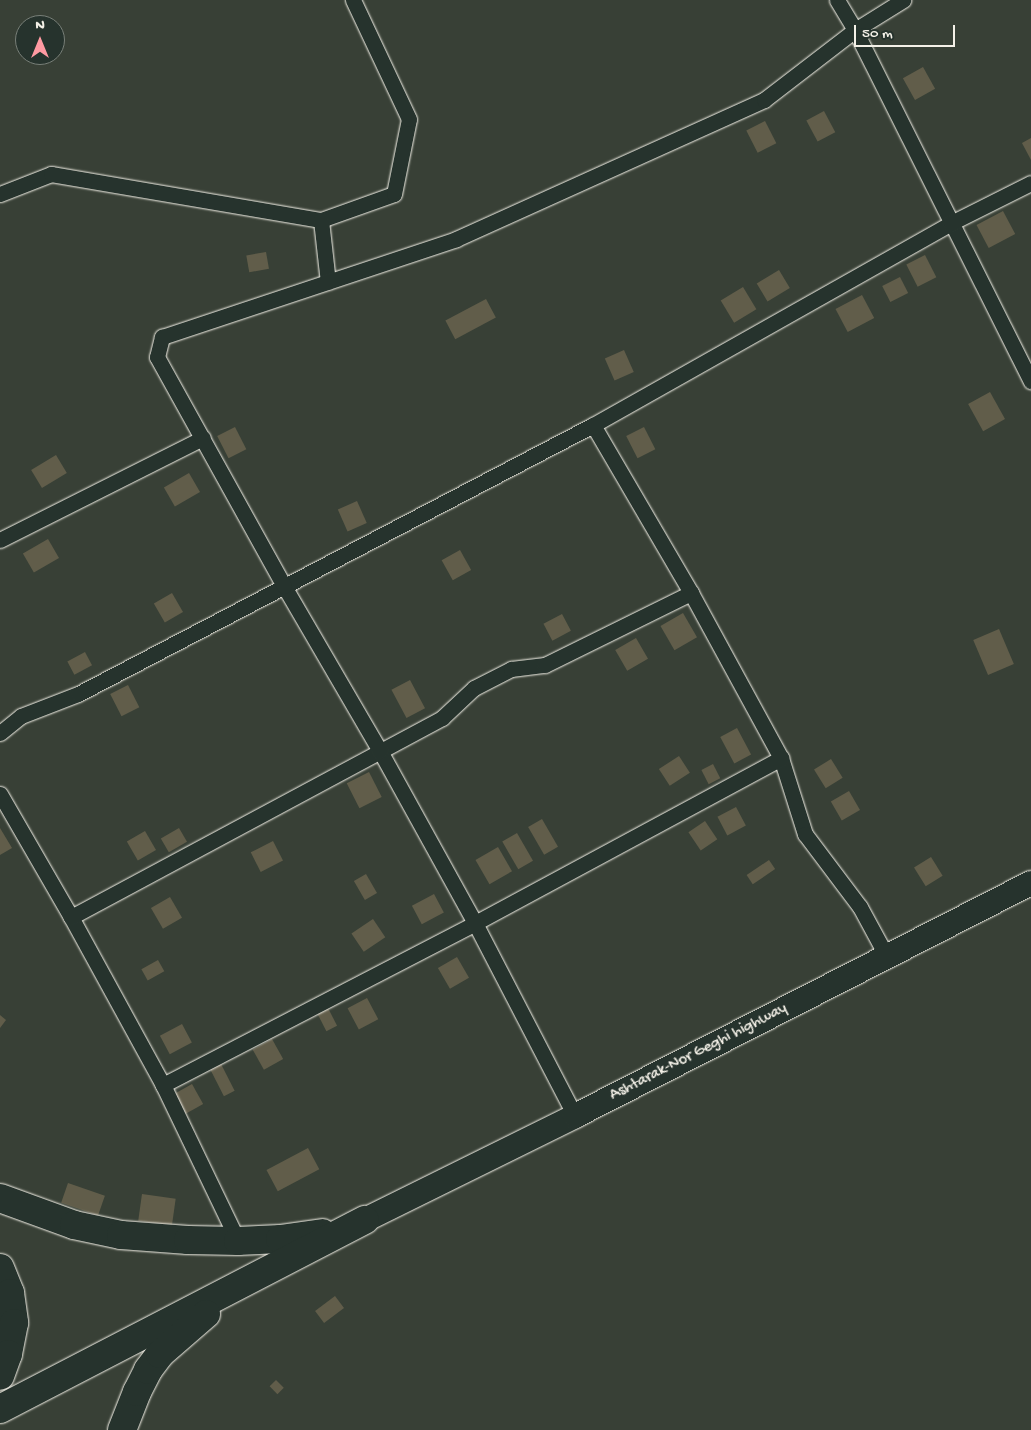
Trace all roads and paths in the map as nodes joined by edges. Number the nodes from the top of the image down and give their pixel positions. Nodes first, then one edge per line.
1 (353, 0) edge
2 (837, 0) edge
3 (903, 0) edge
4 (855, 30) junction
5 (1031, 184) edge
6 (0, 194) edge
7 (321, 220) junction
8 (951, 223) junction
9 (328, 282) junction
10 (1031, 381) edge
11 (593, 425) junction
12 (203, 438) junction
13 (0, 540) edge
14 (284, 586) junction
15 (691, 593) junction
16 (0, 733) edge
17 (380, 751) junction
18 (781, 758) junction
19 (0, 794) edge
20 (1031, 884) edge
21 (71, 917) junction
22 (475, 923) junction
23 (887, 957) junction
24 (163, 1085) junction
25 (575, 1116) junction
26 (0, 1198) edge
27 (365, 1220) junction
28 (238, 1241) junction
29 (273, 1266) junction
30 (0, 1268) edge
31 (0, 1376) edge
32 (0, 1409) edge
33 (122, 1430) edge

1 - 7 street
2 - 4 street
3 - 4 street
4 - 8 street
4 - 9 street
5 - 8 street
6 - 7 street
7 - 9 street
8 - 10 street
8 - 11 street
9 - 12 street
11 - 14 street
11 - 15 street
12 - 13 street
12 - 14 street
14 - 16 street
14 - 17 street
15 - 17 street
15 - 18 street
17 - 21 street
17 - 22 street
18 - 22 street
18 - 23 street
19 - 21 street
20 - 23 main road, Ashtarak-Nor Geghi highway
21 - 24 street
22 - 24 street
22 - 25 street
23 - 25 main road, Ashtarak-Nor Geghi highway
24 - 28 street
25 - 27 main road, Ashtarak-Nor Geghi highway
26 - 28 highway
27 - 28 highway
27 - 29 highway
29 - 32 highway
29 - 33 highway
30 - 31 highway

